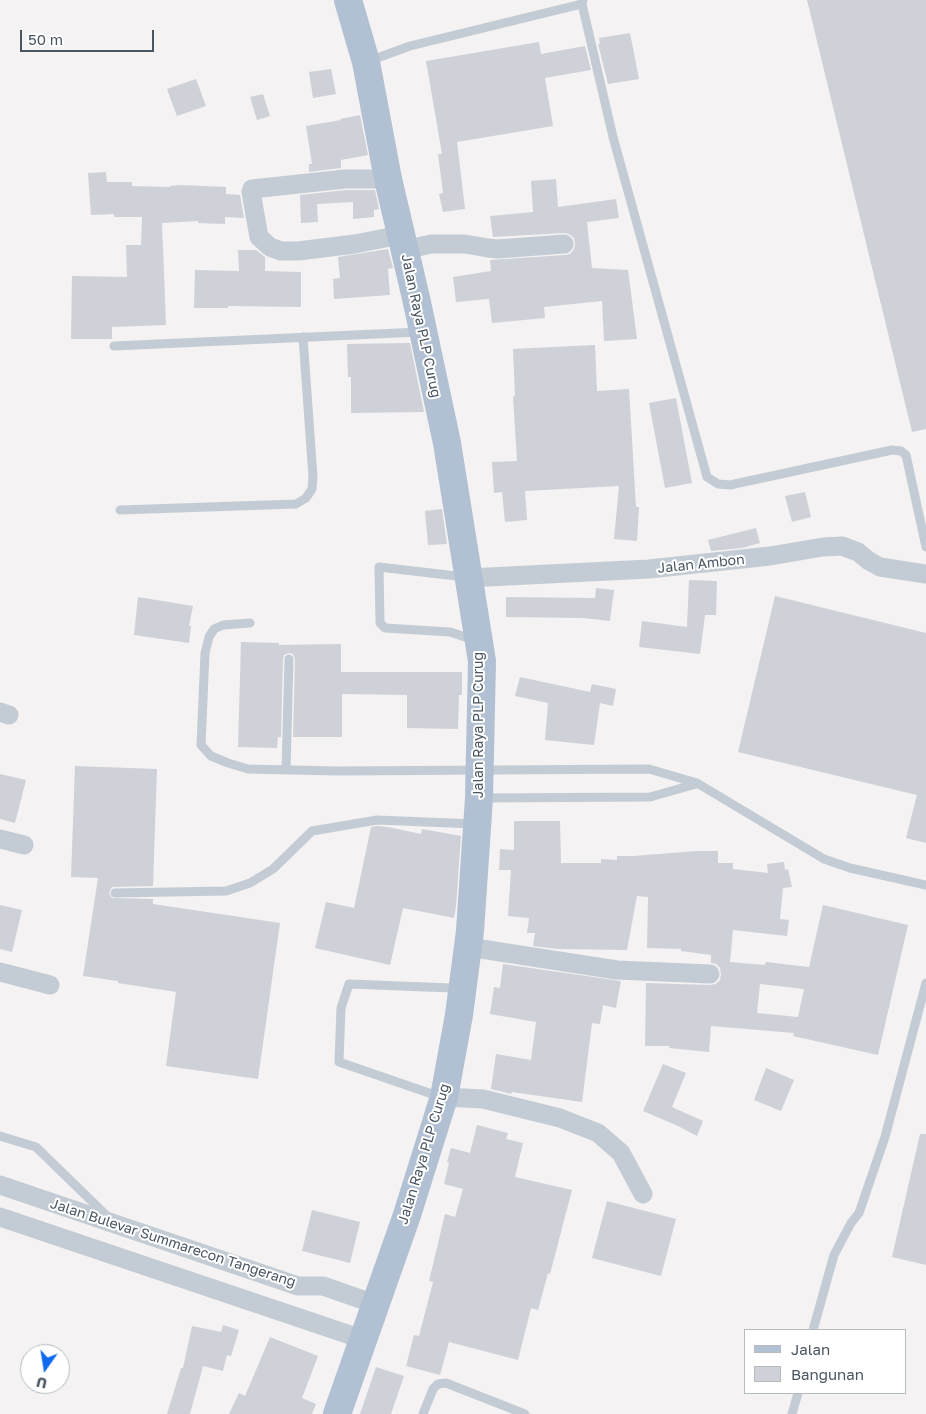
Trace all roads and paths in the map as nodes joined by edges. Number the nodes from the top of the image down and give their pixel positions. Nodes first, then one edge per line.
1 (348, 0) edge
2 (582, 2) edge
3 (366, 62) junction
4 (388, 179) junction
5 (402, 242) junction
6 (564, 244) dead end
7 (422, 332) junction
8 (303, 337) junction
9 (114, 346) dead end
10 (120, 510) dead end
11 (926, 548) edge
12 (926, 574) edge
13 (468, 578) junction
14 (250, 623) dead end
15 (480, 650) junction
16 (289, 659) dead end
17 (286, 770) junction
18 (480, 770) junction
19 (697, 783) junction
20 (478, 811) junction
21 (0, 839) edge
22 (24, 845) dead end
23 (926, 885) edge
24 (115, 893) dead end
25 (468, 947) junction
26 (0, 972) edge
27 (710, 974) dead end
28 (926, 983) edge
29 (50, 985) dead end
30 (462, 996) junction
31 (443, 1102) junction
32 (0, 1136) edge
33 (0, 1185) edge
34 (643, 1194) dead end
35 (0, 1217) edge
36 (115, 1224) junction
37 (298, 1286) junction
38 (375, 1304) junction
39 (290, 1315) junction
40 (813, 1329) edge
41 (362, 1339) junction
42 (798, 1394) edge
43 (337, 1414) edge
44 (423, 1414) edge
45 (525, 1414) edge
46 (792, 1414) edge

1 - 3 main road, Jalan Raya PLP Curug
2 - 3 lane
2 - 11 lane
3 - 4 main road, Jalan Raya PLP Curug
4 - 5 main road, Jalan Raya PLP Curug
4 - 5 street
5 - 6 street
5 - 7 main road, Jalan Raya PLP Curug
7 - 8 lane
7 - 13 main road, Jalan Raya PLP Curug
8 - 9 lane
8 - 10 lane
12 - 13 street, Jalan Ambon
13 - 15 main road, Jalan Raya PLP Curug
13 - 15 lane
14 - 17 lane
15 - 18 main road, Jalan Raya PLP Curug
16 - 17 lane
17 - 18 lane
18 - 19 lane
18 - 20 main road, Jalan Raya PLP Curug
19 - 20 lane
19 - 23 lane
20 - 24 lane
20 - 25 main road, Jalan Raya PLP Curug
21 - 22 street
25 - 27 street
25 - 30 main road, Jalan Raya PLP Curug
26 - 29 street
28 - 40 lane
30 - 31 main road, Jalan Raya PLP Curug
30 - 31 lane
31 - 34 street
31 - 38 main road, Jalan Raya PLP Curug
32 - 36 lane
33 - 36 street, Jalan Bulevar Summarecon Tangerang
35 - 39 street
36 - 37 street, Jalan Bulevar Summarecon Tangerang
37 - 38 street, Jalan Bulevar Summarecon Tangerang
37 - 39 street
38 - 41 main road, Jalan Raya PLP Curug
39 - 41 street
41 - 43 main road, Jalan Raya PLP Curug
42 - 46 lane
44 - 45 lane

